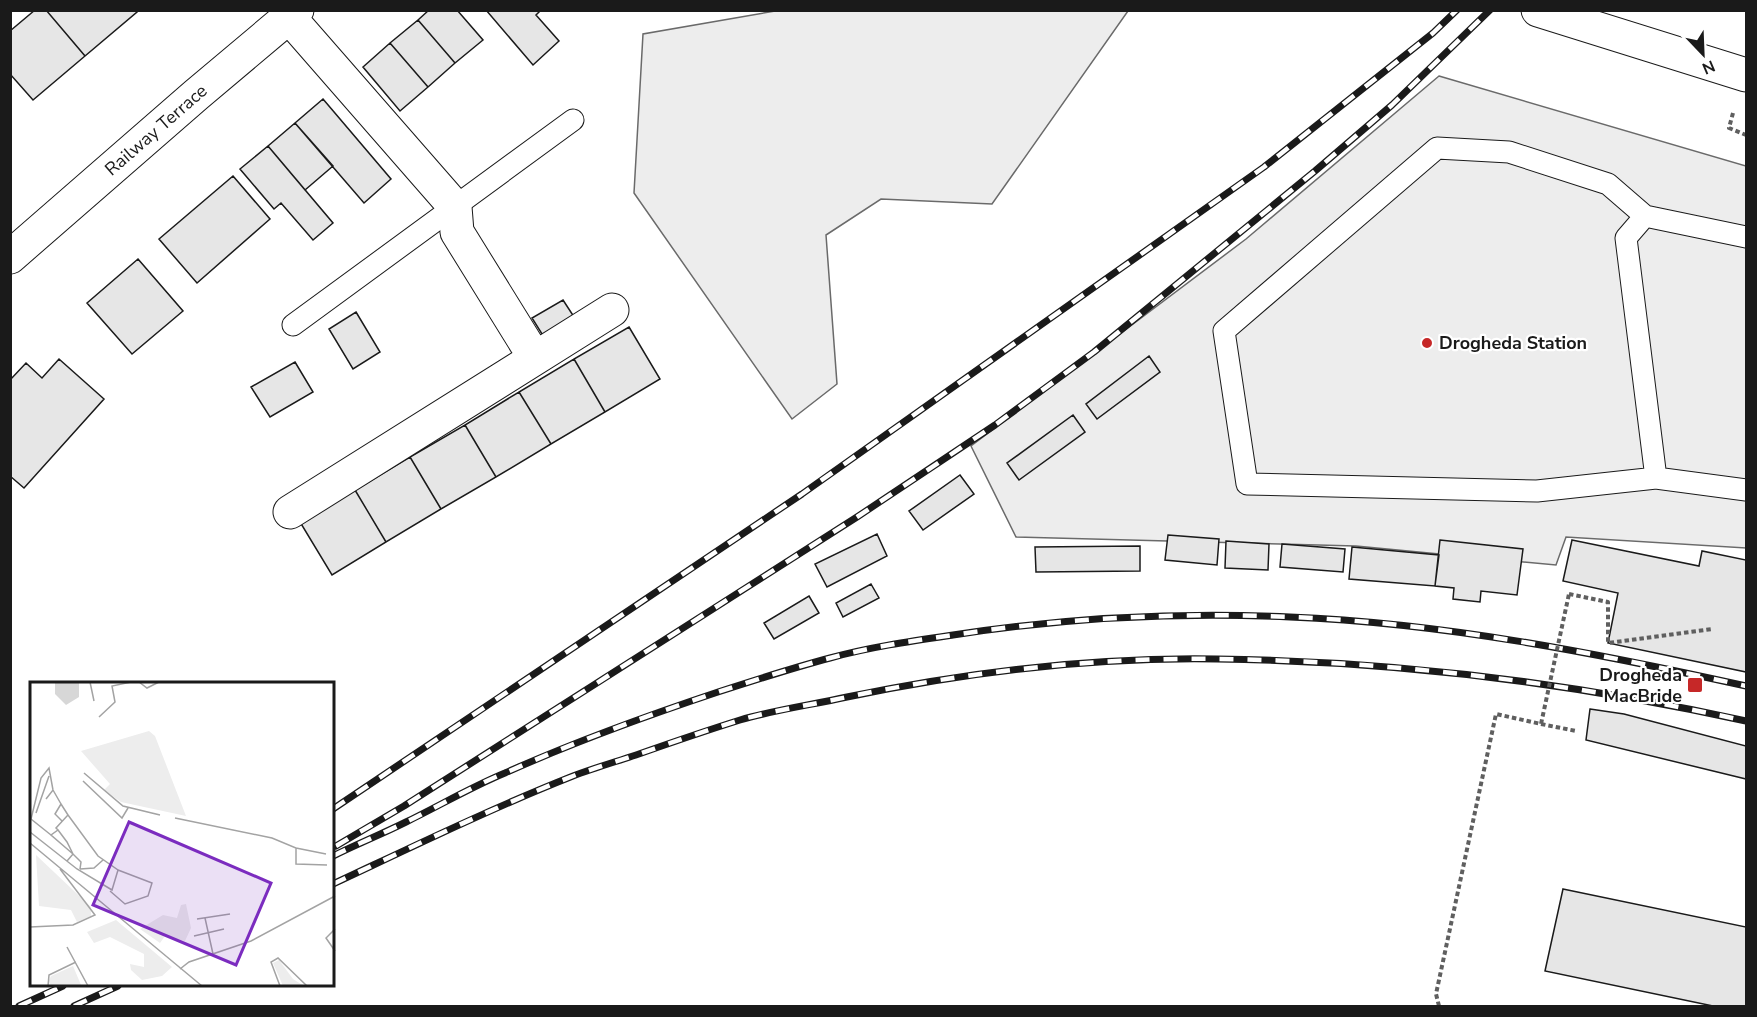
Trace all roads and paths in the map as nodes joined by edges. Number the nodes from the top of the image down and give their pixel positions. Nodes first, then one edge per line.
1 (1538, 10) edge
2 (293, 14) edge
3 (1746, 75) edge
4 (573, 120) dead end
5 (455, 207) junction
6 (1646, 216) junction
7 (1746, 237) edge
8 (14, 254) edge
9 (612, 310) dead end
10 (293, 325) dead end
11 (535, 358) junction
12 (1656, 478) junction
13 (1746, 490) edge
14 (290, 512) dead end
15 (1712, 629) dead end
16 (1541, 724) junction
17 (1576, 730) dead end
18 (1439, 1006) edge

1 - 3 street
2 - 5 street
2 - 8 street, Railway Terrace
4 - 5 lane
5 - 10 lane
5 - 11 street
6 - 7 lane
6 - 12 lane
6 - 12 lane
9 - 11 street
11 - 14 street
12 - 13 lane
15 - 16 path, bridge
16 - 17 path
16 - 18 path, bridge

